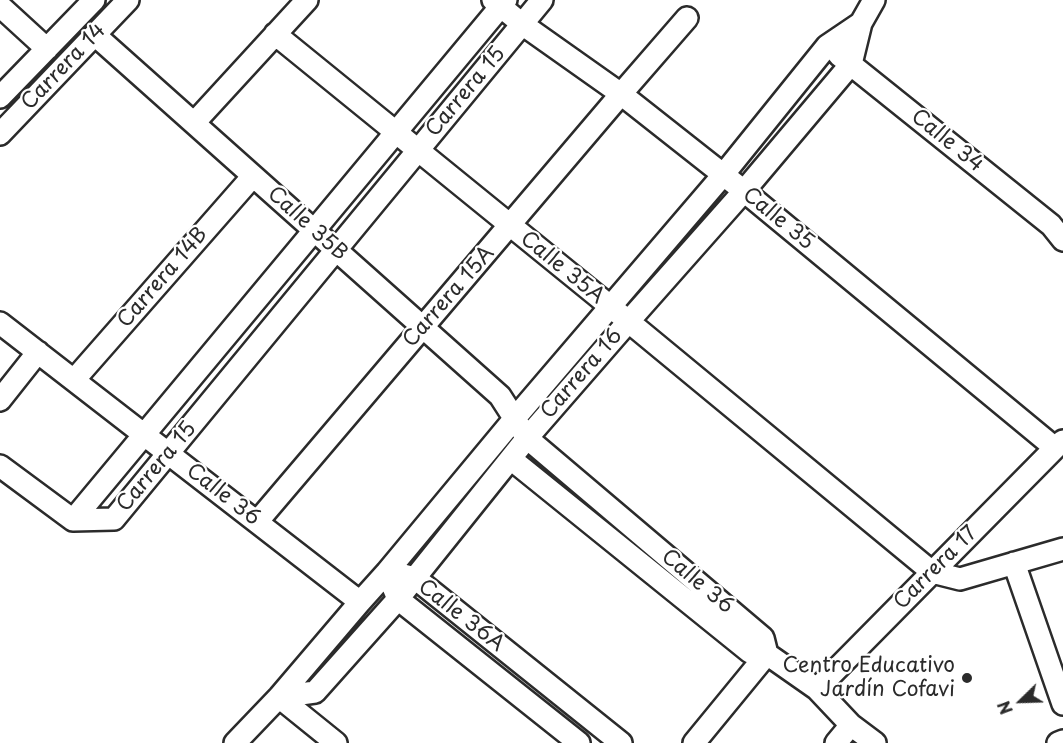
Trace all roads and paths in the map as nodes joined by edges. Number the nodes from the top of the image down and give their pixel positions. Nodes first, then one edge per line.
1 (93, 0) edge
2 (128, 0) edge
3 (307, 0) edge
4 (542, 0) edge
5 (874, 0) edge
6 (500, 2) edge
7 (0, 6) edge
8 (687, 18) dead end
9 (861, 23) junction
10 (522, 24) junction
11 (275, 34) junction
12 (95, 35) junction
13 (827, 46) junction
14 (47, 49) junction
15 (851, 64) junction
16 (621, 94) junction
17 (0, 97) edge
18 (194, 123) junction
19 (396, 132) junction
20 (0, 134) edge
21 (417, 151) junction
22 (723, 175) junction
23 (253, 176) junction
24 (744, 191) junction
25 (510, 226) junction
26 (314, 230) junction
27 (1063, 240) edge
28 (336, 249) junction
29 (611, 307) junction
30 (628, 322) junction
31 (0, 323) edge
32 (423, 327) junction
33 (38, 352) junction
34 (74, 380) junction
35 (0, 399) edge
36 (515, 418) junction
37 (144, 435) junction
38 (526, 438) junction
39 (1059, 444) edge
40 (168, 453) junction
41 (511, 459) junction
42 (0, 466) edge
43 (73, 520) junction
44 (257, 522) junction
45 (1063, 549) edge
46 (1014, 564) junction
47 (387, 572) junction
48 (932, 572) junction
49 (415, 578) junction
50 (398, 599) junction
51 (360, 602) junction
52 (767, 654) junction
53 (817, 689) junction
54 (279, 698) junction
55 (1063, 704) edge
56 (851, 725) junction
57 (1063, 741) edge
58 (235, 743) edge
59 (336, 743) edge
60 (579, 743) edge
61 (621, 743) edge
62 (694, 743) edge
63 (836, 743) edge
64 (875, 743) edge
65 (1058, 743) edge

1 - 14 street, Carrera 14
2 - 12 street, Carrera 14
3 - 11 street
4 - 10 street, Carrera 15
5 - 9 street, Carrera 16
6 - 10 street, Calle 35
6 - 19 street, Carrera 15
7 - 14 street
8 - 16 street, Carrera 15A
9 - 13 street, Carrera 16
9 - 15 street, Carrera 16
10 - 16 street, Calle 35
10 - 21 street, Carrera 15
11 - 18 street
11 - 19 street, Calle 35A
12 - 18 street, Calle 35B
12 - 20 street, Carrera 14
13 - 15 street, Calle 34
13 - 22 street, Carrera 16
14 - 17 street, Carrera 14
15 - 24 street, Carrera 16
15 - 27 street, Calle 34
16 - 22 street, Calle 35
16 - 25 street, Carrera 15A
18 - 23 street, Calle 35B
19 - 21 street, Calle 35A
19 - 26 street, Carrera 15
21 - 25 street, Calle 35A
21 - 28 street, Carrera 15
22 - 24 street, Calle 35
22 - 29 street, Carrera 16
23 - 26 street, Calle 35B
23 - 34 street, Carrera 14B
24 - 30 street, Carrera 16
24 - 39 street, Calle 35
25 - 29 street, Calle 35A
25 - 32 street, Carrera 15A
26 - 28 street, Calle 35B
26 - 37 street, Carrera 15
28 - 32 street, Calle 35B
28 - 40 street, Carrera 15
29 - 30 street, Calle 35A
29 - 36 street, Carrera 16
30 - 38 street, Carrera 16
30 - 48 street, Calle 35A
31 - 33 street, Calle 36
32 - 36 street, Calle 35B
32 - 44 street, Carrera 15A
33 - 34 street, Calle 36
33 - 35 street
34 - 37 street, Calle 36
36 - 38 street, Calle 36
36 - 47 street, Carrera 16
37 - 40 street, Calle 36
37 - 43 street, Carrera 15
38 - 41 street, Carrera 16
38 - 52 street, Calle 36
39 - 48 street, Carrera 17
40 - 43 street, Carrera 15
40 - 44 street, Calle 36
41 - 49 street, Carrera 16
41 - 52 street, Calle 36
42 - 43 street
44 - 51 street, Calle 36
45 - 46 street
46 - 48 street
46 - 55 street
47 - 49 street, Calle 36A
47 - 50 street, Calle 36A
47 - 51 street, Carrera 16
48 - 53 street, Carrera 17
49 - 50 street, Carrera 16
49 - 61 street, Calle 36A
50 - 54 street, Carrera 16
50 - 60 street, Calle 36A
51 - 54 street, Carrera 16
52 - 53 street, Calle 36
52 - 62 street
53 - 56 street, Calle 36
54 - 58 street, Carrera 16
54 - 59 street
56 - 63 street
56 - 64 street, Calle 36
57 - 65 street

